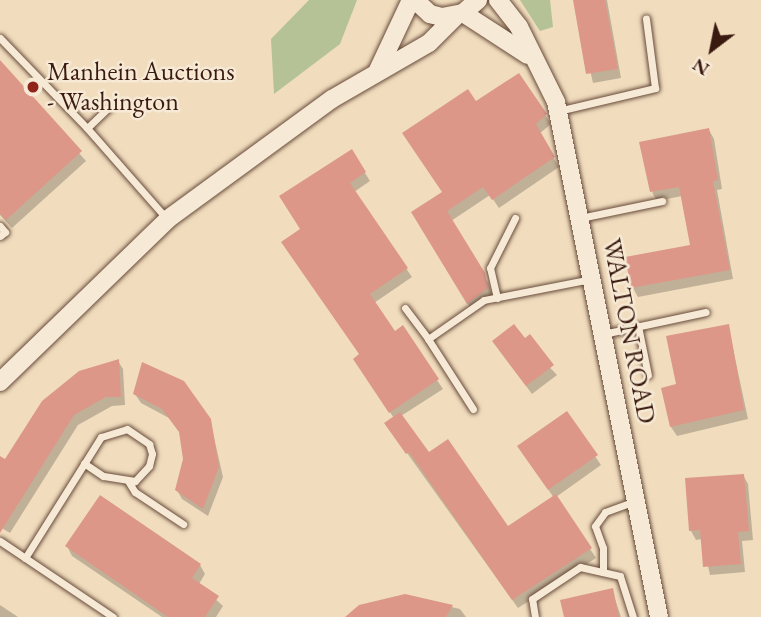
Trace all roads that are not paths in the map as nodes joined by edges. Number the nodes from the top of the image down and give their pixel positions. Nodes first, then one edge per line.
1 (413, 0) edge
2 (478, 0) edge
3 (498, 0) edge
4 (459, 15) junction
5 (646, 19) dead end
6 (0, 38) edge
7 (534, 60) junction
8 (378, 71) junction
9 (108, 107) dead end
10 (557, 111) junction
11 (87, 128) junction
12 (662, 201) dead end
13 (515, 218) dead end
14 (579, 218) junction
15 (168, 219) junction
16 (0, 226) edge
17 (0, 236) edge
18 (591, 279) junction
19 (497, 298) junction
20 (405, 308) dead end
21 (706, 312) dead end
22 (638, 327) junction
23 (602, 334) junction
24 (428, 339) junction
25 (648, 375) dead end
26 (0, 382) edge
27 (473, 408) dead end
28 (85, 463) junction
29 (128, 481) junction
30 (636, 501) junction
31 (183, 524) dead end
32 (0, 541) edge
33 (25, 558) junction
34 (603, 572) junction
35 (113, 617) edge
36 (535, 617) edge
37 (633, 617) edge
38 (659, 617) edge

1 - 4 street, WALTON ROAD
1 - 8 street
2 - 4 street
3 - 7 street, WALTON ROAD
4 - 7 street, WALTON ROAD
4 - 8 street
5 - 10 lane
6 - 11 lane
7 - 10 street, WALTON ROAD
8 - 15 street
9 - 11 lane
10 - 14 street, WALTON ROAD
11 - 15 lane
12 - 14 lane
13 - 19 lane
14 - 18 street, WALTON ROAD
15 - 26 street
16 - 17 lane
18 - 19 lane
18 - 23 street, WALTON ROAD
19 - 24 lane
20 - 24 lane
21 - 22 lane
22 - 23 lane
22 - 25 lane
23 - 30 street, WALTON ROAD
24 - 27 lane
28 - 29 lane
28 - 29 lane
28 - 33 lane
29 - 31 lane
30 - 34 lane
30 - 38 street, WALTON ROAD
32 - 33 lane
33 - 35 lane
34 - 36 lane
34 - 37 lane

